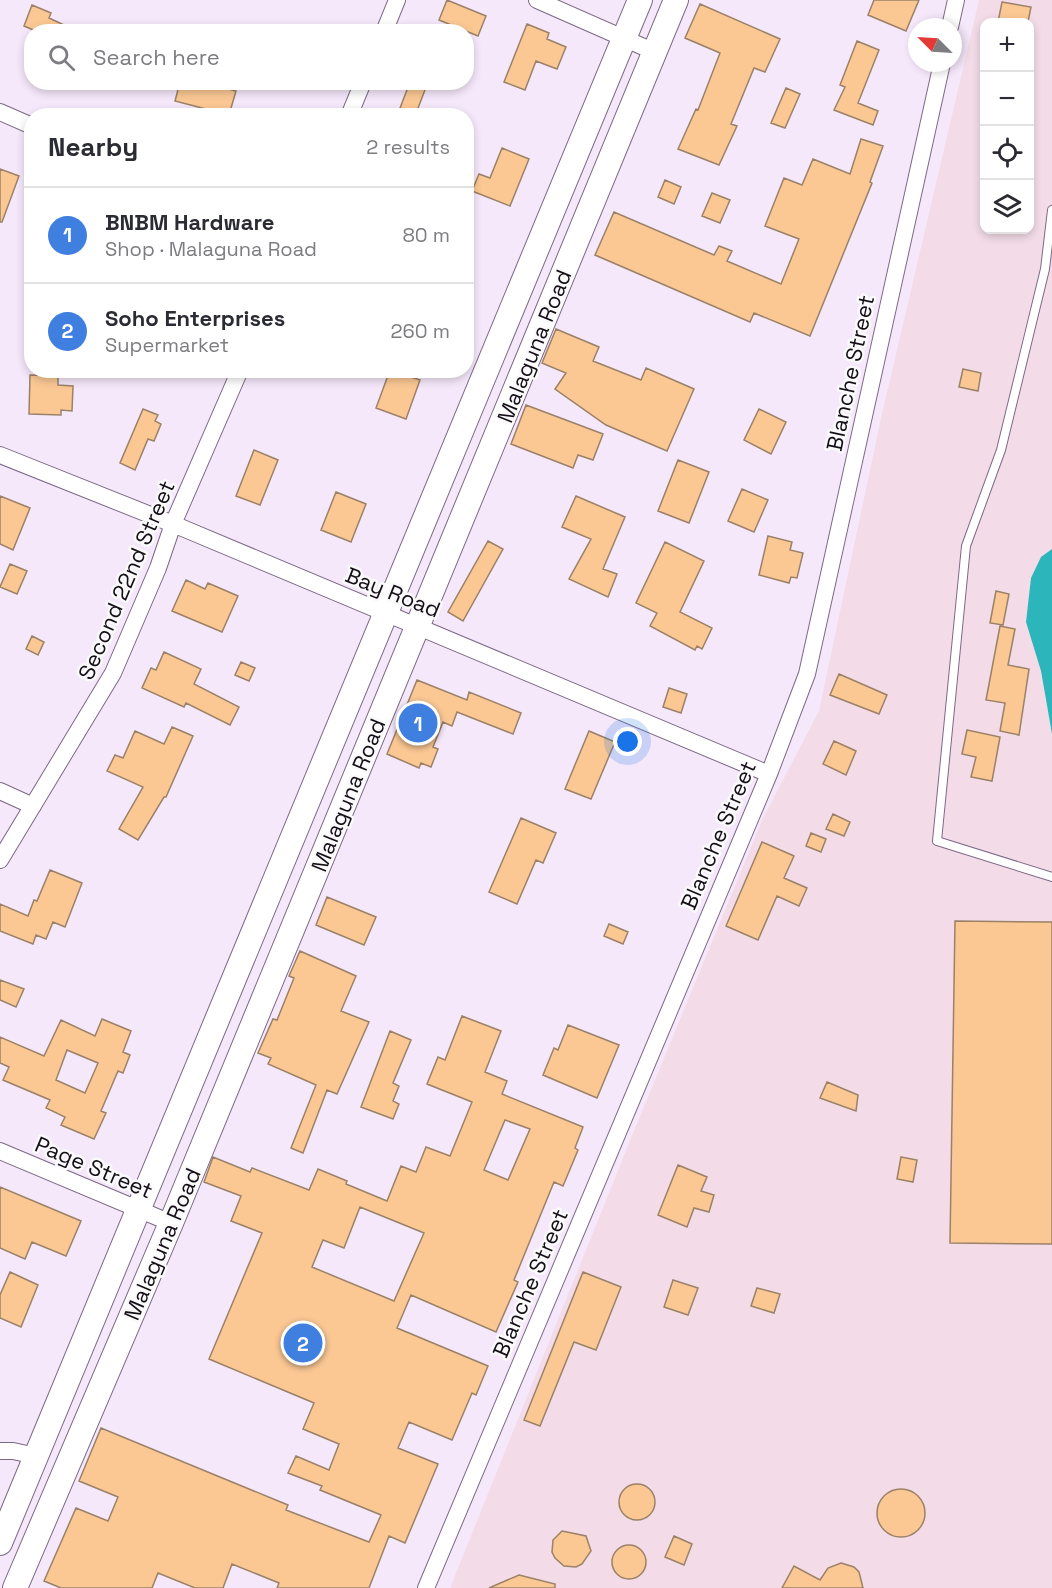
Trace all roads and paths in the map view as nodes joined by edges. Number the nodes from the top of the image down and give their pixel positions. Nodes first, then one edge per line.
1 (397, 0) edge
2 (537, 0) edge
3 (640, 0) edge
4 (676, 0) edge
5 (956, 0) edge
6 (952, 18) edge
7 (387, 24) edge
8 (624, 38) junction
9 (655, 51) junction
10 (940, 72) edge
11 (360, 90) edge
12 (352, 108) edge
13 (0, 112) edge
14 (24, 122) edge
15 (1052, 210) edge
16 (237, 378) edge
17 (0, 455) edge
18 (173, 525) junction
19 (384, 613) junction
20 (418, 627) junction
21 (769, 774) junction
22 (0, 791) edge
23 (33, 806) junction
24 (0, 860) edge
25 (1052, 877) edge
26 (0, 1151) edge
27 (139, 1211) junction
28 (171, 1223) junction
29 (0, 1452) edge
30 (36, 1456) junction
31 (6, 1519) edge
32 (0, 1543) edge
33 (15, 1588) edge
34 (426, 1588) edge

1 - 7 street
2 - 8 street
3 - 8 street, Malaguna Road
4 - 9 street, Malaguna Road
5 - 6 street
8 - 9 street
8 - 19 street, Malaguna Road
9 - 20 street, Malaguna Road
10 - 21 street, Blanche Street
11 - 12 street
13 - 14 street
15 - 25 lane
16 - 18 street, Second 22nd Street
17 - 18 street, Bay Road
18 - 19 street, Bay Road
18 - 23 street, Second 22nd Street
19 - 20 street, Bay Road
19 - 27 street, Malaguna Road
20 - 21 street, Bay Road
20 - 28 street, Malaguna Road
21 - 34 street, Blanche Street
22 - 23 street
23 - 24 street, Second 22nd Street
26 - 27 street, Page Street
27 - 28 street, Page Street
27 - 30 street, Malaguna Road
28 - 33 street, Malaguna Road
29 - 30 street
30 - 31 street, Malaguna Road
31 - 32 street, Malaguna Road

